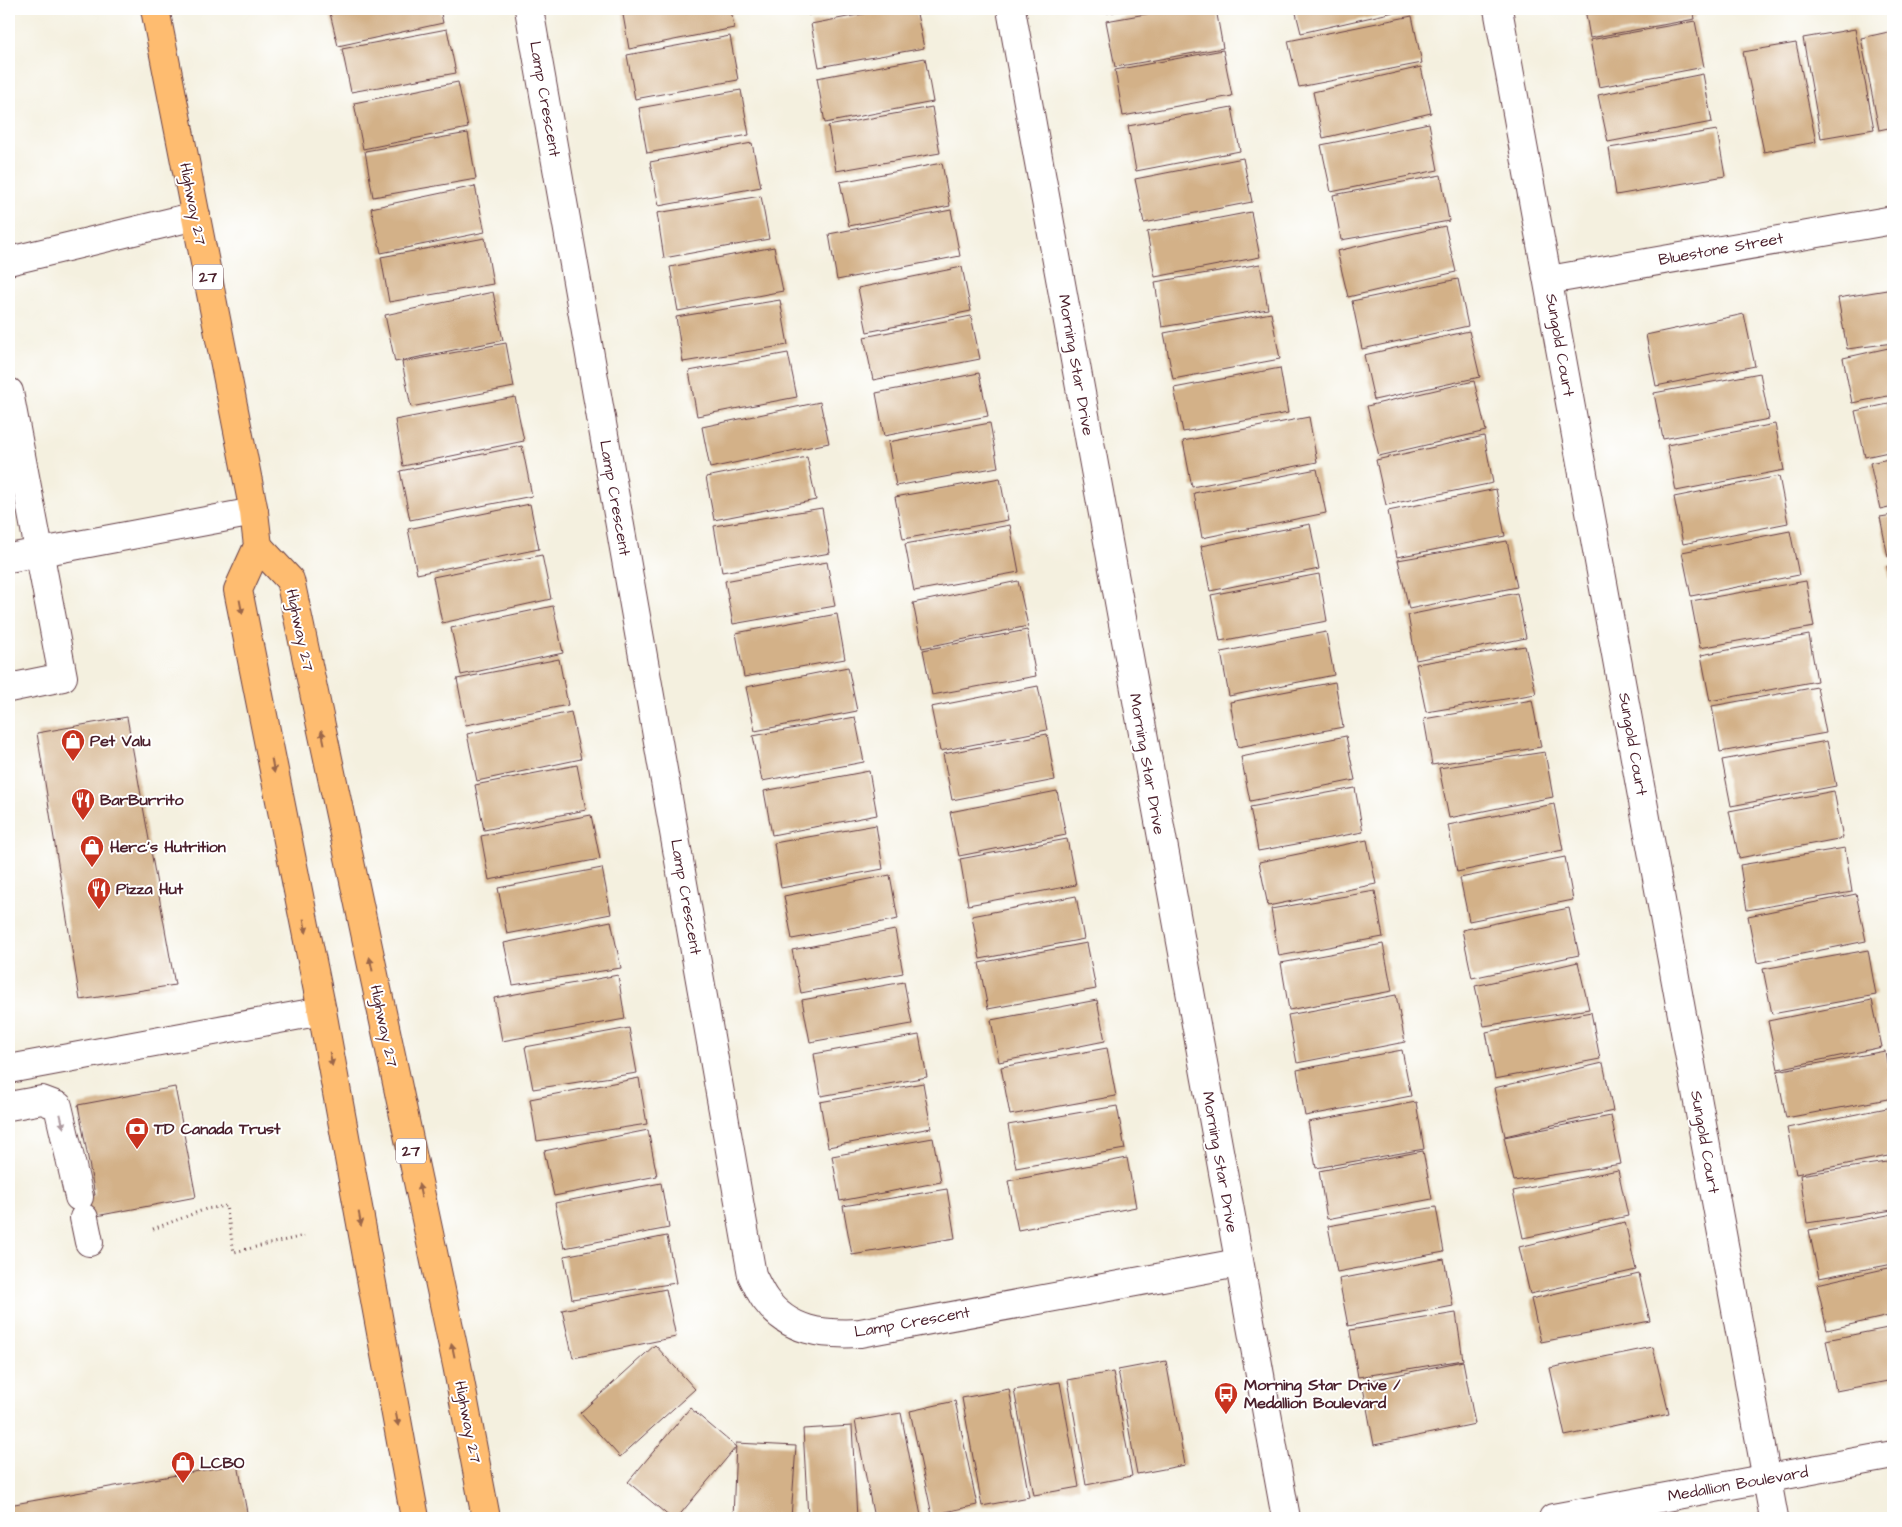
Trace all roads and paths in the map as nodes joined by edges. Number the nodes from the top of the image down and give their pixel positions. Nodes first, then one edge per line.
1 (155, 9) edge
2 (529, 9) edge
3 (1011, 9) edge
4 (1498, 9) edge
5 (196, 216) junction
6 (1893, 220) edge
7 (9, 261) edge
8 (1549, 280) junction
9 (9, 392) edge
10 (254, 512) junction
11 (258, 546) junction
12 (38, 553) junction
13 (9, 558) edge
14 (9, 688) edge
15 (322, 1011) junction
16 (9, 1069) edge
17 (9, 1106) edge
18 (84, 1219) dead end
19 (153, 1229) dead end
20 (304, 1236) dead end
21 (1238, 1263) junction
22 (1893, 1455) edge
23 (1766, 1479) junction
24 (415, 1518) edge
25 (486, 1518) edge
26 (1286, 1518) edge
27 (1553, 1518) edge
28 (1774, 1518) edge

1 - 5 main road, Highway 27 / 27
2 - 21 street, Lamp Crescent
3 - 21 street, Morning Star Drive
4 - 8 street, Sungold Court
5 - 7 street
5 - 10 main road, Highway 27 / 27
6 - 8 street, Bluestone Street
8 - 23 street, Sungold Court
9 - 12 street
10 - 11 main road, Highway 27 / 27
10 - 12 street
11 -> 15 main road
25 -> 11 main road, Highway 27 / 27
12 - 13 street
12 - 14 street
15 - 16 street
15 -> 24 main road
17 -> 18 street
19 - 20 path
21 - 26 street, Morning Star Drive
22 - 23 street, Medallion Boulevard
23 - 27 street, Medallion Boulevard
23 - 28 street, Sungold Court

